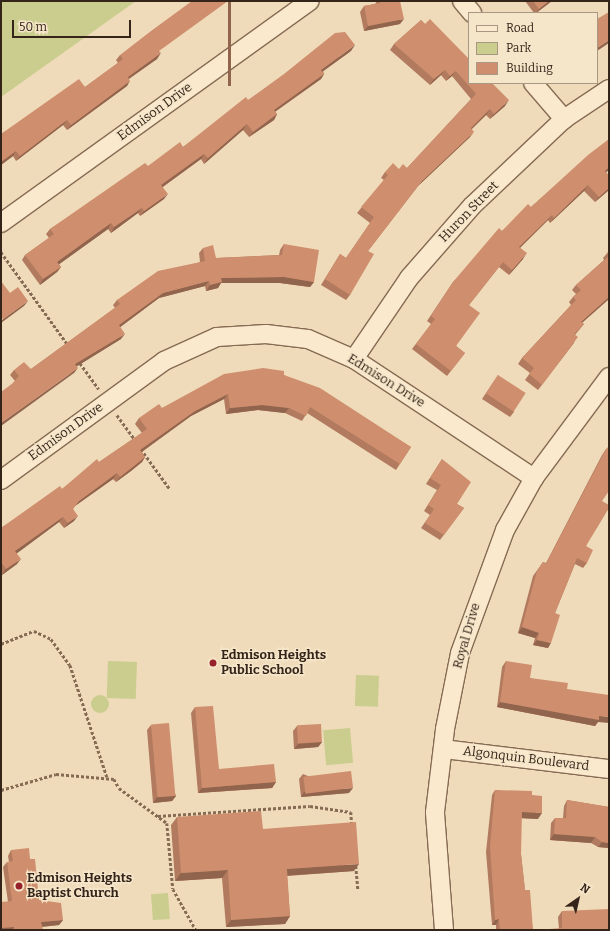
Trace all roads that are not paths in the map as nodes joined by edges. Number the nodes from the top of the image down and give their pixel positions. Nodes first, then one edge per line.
1 (310, 1) edge
2 (462, 1) edge
3 (471, 12) edge
4 (534, 84) edge
5 (609, 89) edge
6 (564, 119) junction
7 (1, 223) edge
8 (354, 359) junction
9 (609, 377) edge
10 (534, 478) junction
11 (1, 480) edge
12 (443, 749) junction
13 (609, 769) edge
14 (444, 930) edge

1 - 7 street, Edmison Drive
2 - 3 street
4 - 6 street
5 - 6 street, Huron Street
6 - 8 street, Huron Street
8 - 10 street, Edmison Drive
8 - 11 street, Edmison Drive
9 - 10 street, Royal Drive
10 - 12 street, Royal Drive
12 - 13 street, Algonquin Boulevard
12 - 14 street, Royal Drive

